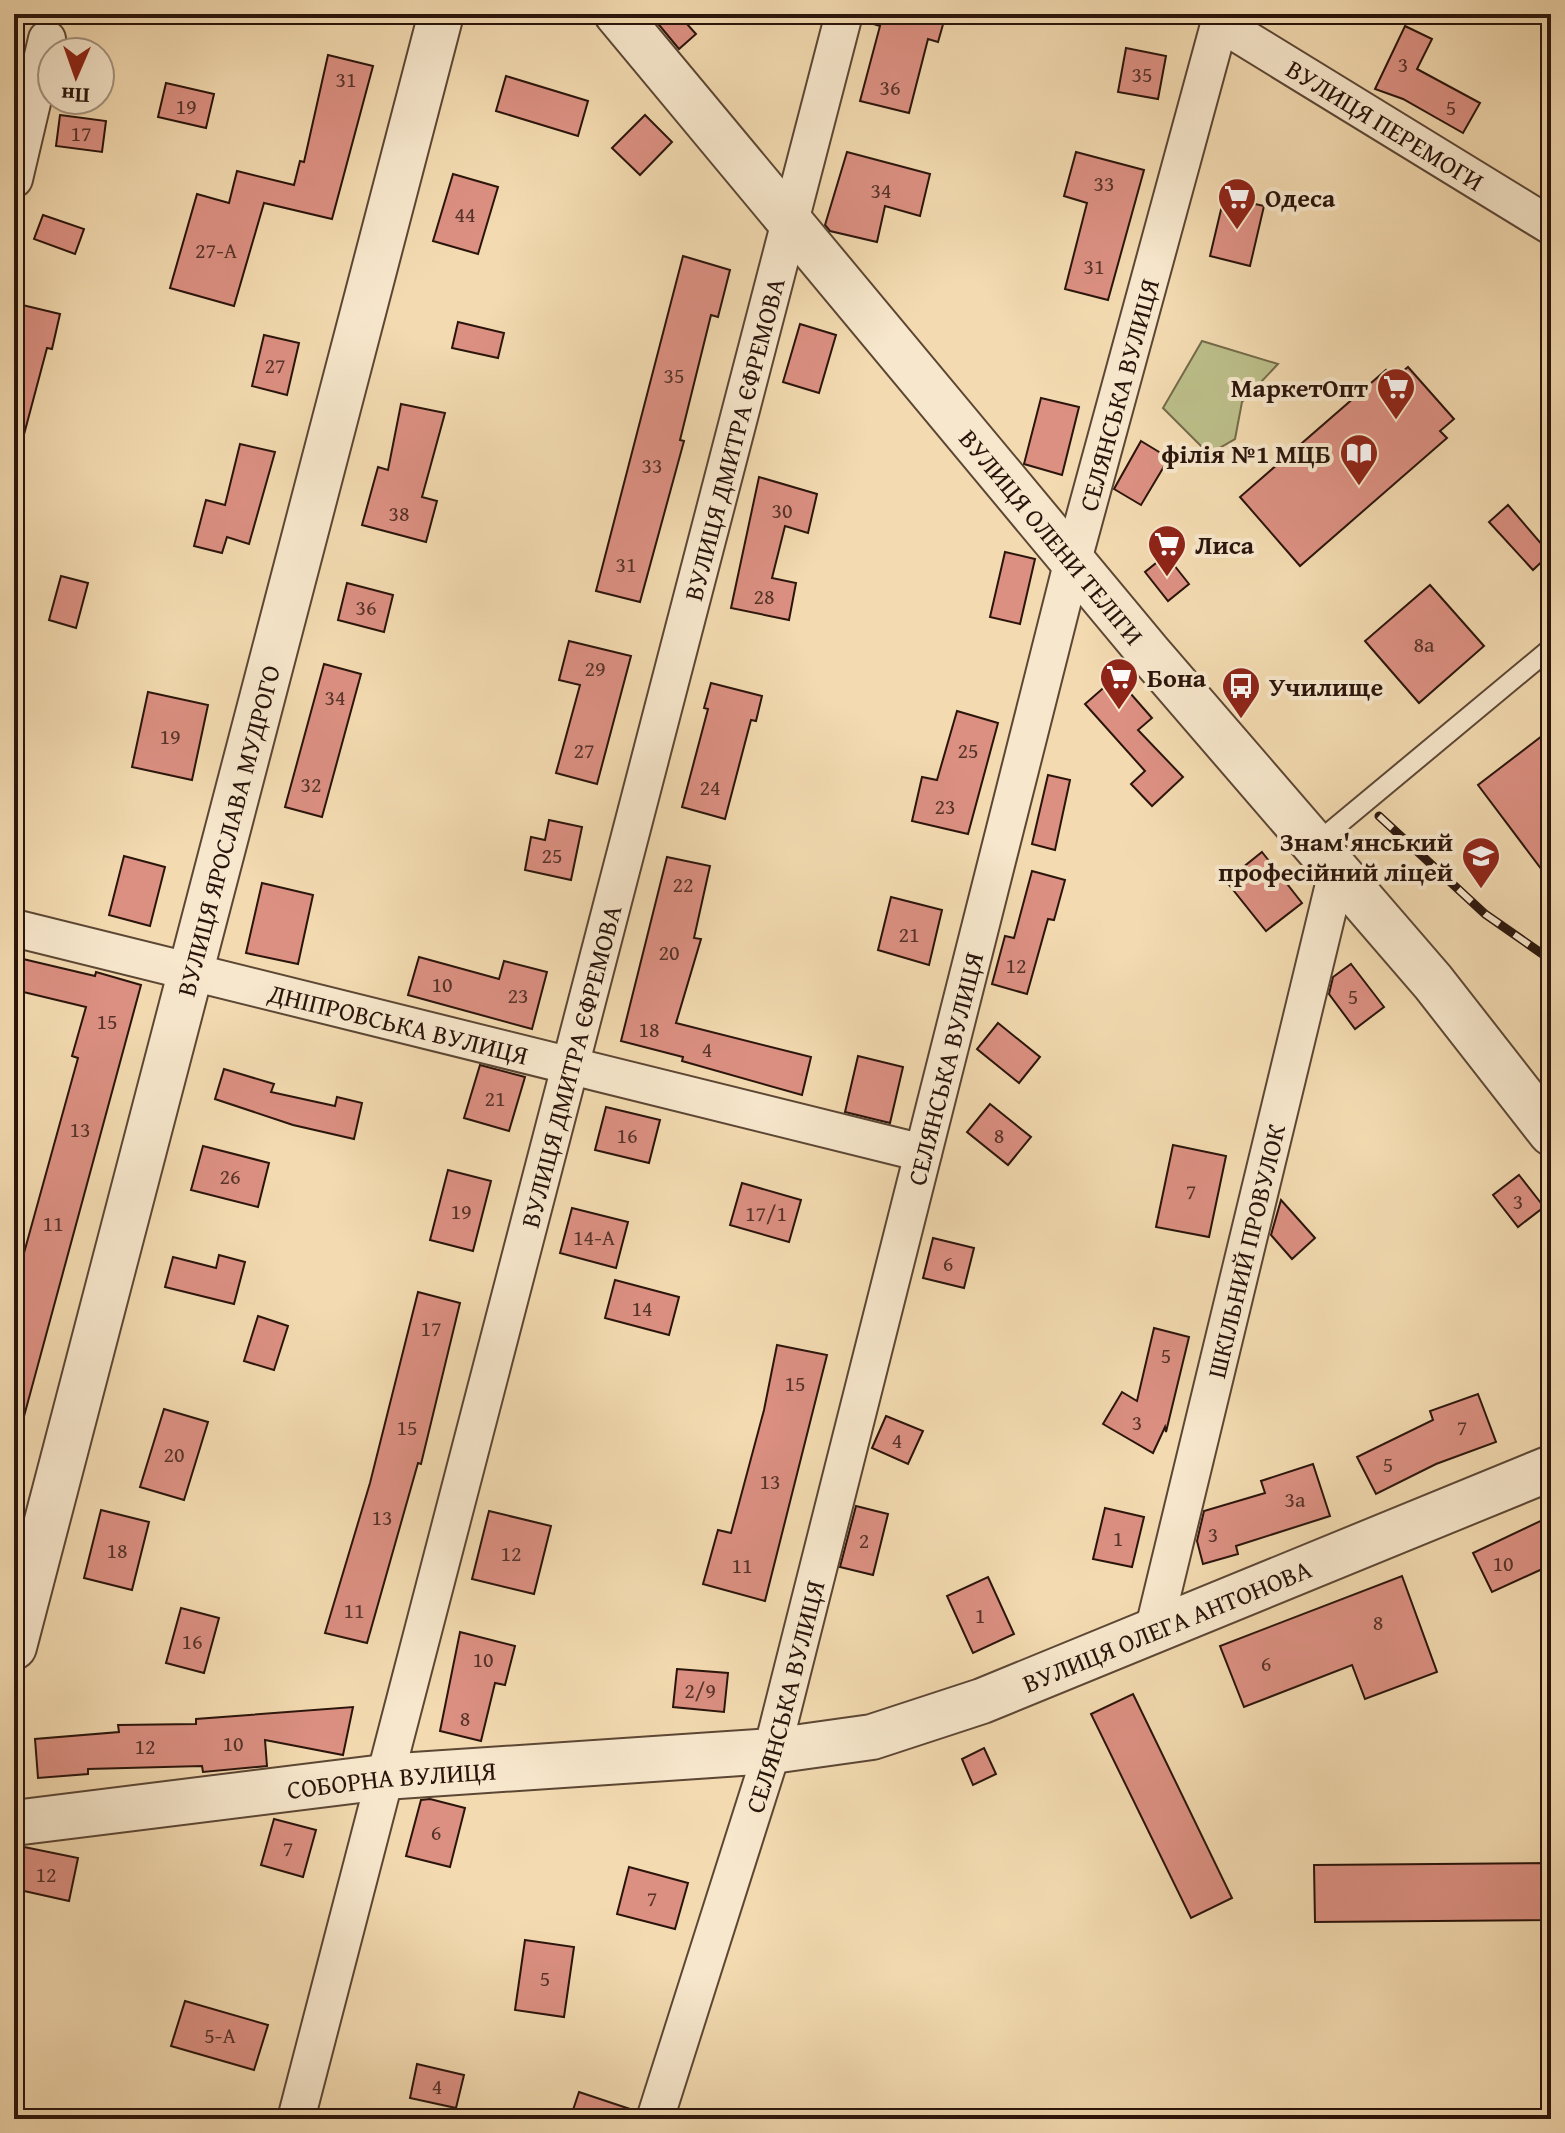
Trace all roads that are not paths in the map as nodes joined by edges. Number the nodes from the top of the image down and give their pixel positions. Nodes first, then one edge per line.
1 (441, 14) edge
2 (617, 14) edge
3 (844, 14) edge
4 (1221, 18) edge
5 (36, 86) edge
6 (14, 179) edge
7 (790, 218) junction
8 (1551, 226) edge
9 (1073, 560) junction
10 (1551, 648) edge
11 (1325, 859) junction
12 (14, 928) edge
13 (189, 973) junction
14 (568, 1065) junction
15 (1551, 1133) edge
16 (923, 1153) junction
17 (1551, 1468) edge
18 (1154, 1628) junction
19 (14, 1647) edge
20 (772, 1751) junction
21 (384, 1777) junction
22 (14, 1823) edge
23 (296, 2119) edge
24 (655, 2119) edge

1 - 13 street, ВУЛИЦЯ ЯРОСЛАВА МУДРОГО
2 - 7 street, ВУЛИЦЯ ОЛЕНИ ТЕЛІГИ
3 - 7 street, ВУЛИЦЯ ДМИТРА ЄФРЕМОВА
4 - 8 street, ВУЛИЦЯ ПЕРЕМОГИ
4 - 9 street, СЕЛЯНСЬКА ВУЛИЦЯ
5 - 6 street
7 - 9 street, ВУЛИЦЯ ОЛЕНИ ТЕЛІГИ
7 - 14 street, ВУЛИЦЯ ДМИТРА ЄФРЕМОВА
9 - 11 street, ВУЛИЦЯ ОЛЕНИ ТЕЛІГИ
9 - 16 street, СЕЛЯНСЬКА ВУЛИЦЯ
10 - 11 lane
11 - 15 street, ВУЛИЦЯ ОЛЕНИ ТЕЛІГИ
11 - 18 street, ШКІЛЬНИЙ ПРОВУЛОК
12 - 13 street, ДНІПРОВСЬКА ВУЛИЦЯ
13 - 14 street, ДНІПРОВСЬКА ВУЛИЦЯ
13 - 19 street, ВУЛИЦЯ ЯРОСЛАВА МУДРОГО
14 - 16 street, ДНІПРОВСЬКА ВУЛИЦЯ
14 - 21 street, ВУЛИЦЯ ДМИТРА ЄФРЕМОВА
16 - 20 street, СЕЛЯНСЬКА ВУЛИЦЯ
17 - 18 street, ВУЛИЦЯ ОЛЕГА АНТОНОВА
18 - 20 street, ВУЛИЦЯ ОЛЕГА АНТОНОВА
20 - 21 street, СОБОРНА ВУЛИЦЯ
20 - 24 street, СЕЛЯНСЬКА ВУЛИЦЯ
21 - 22 street, СОБОРНА ВУЛИЦЯ
21 - 23 street, ВУЛИЦЯ ДМИТРА ЄФРЕМОВА

